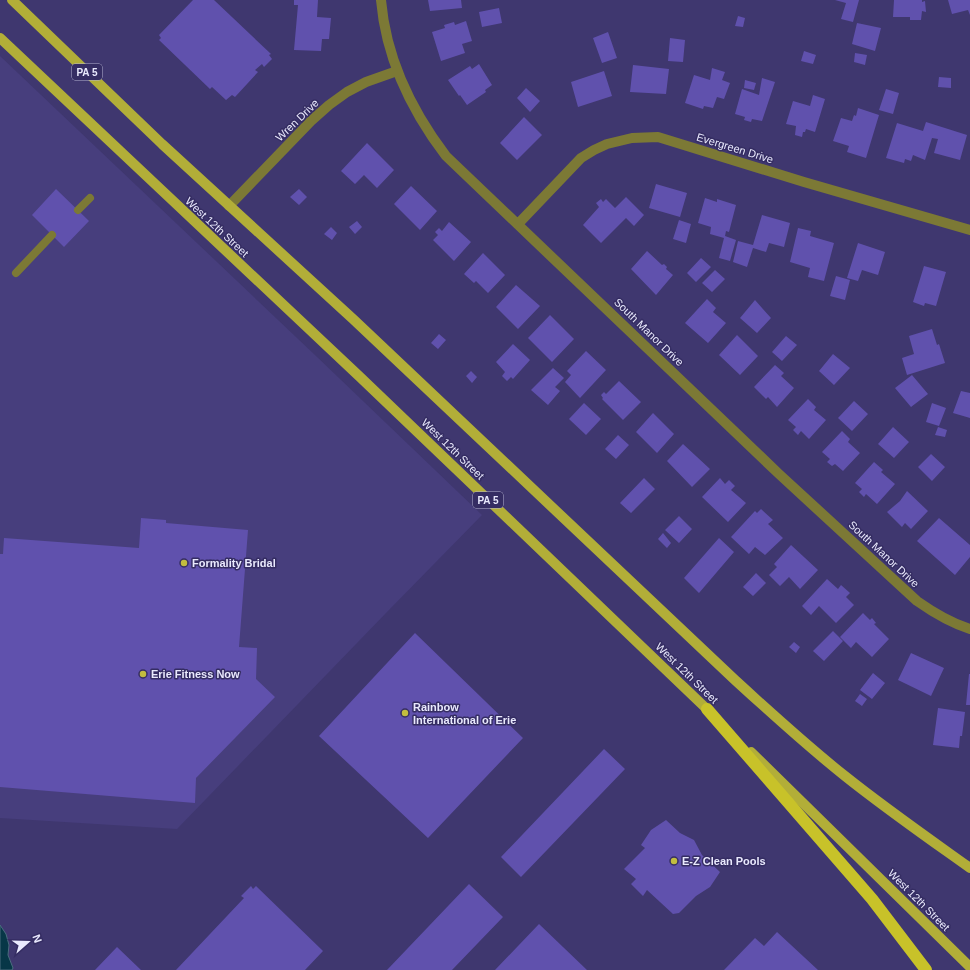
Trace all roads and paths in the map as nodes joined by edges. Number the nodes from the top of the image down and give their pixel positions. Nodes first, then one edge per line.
1 (12, 0) edge
2 (381, 0) edge
3 (0, 38) edge
4 (397, 71) junction
5 (90, 198) dead end
6 (229, 206) junction
7 (78, 210) dead end
8 (518, 224) junction
9 (970, 230) edge
10 (52, 235) dead end
11 (16, 273) dead end
12 (970, 629) edge
13 (707, 709) junction
14 (970, 868) edge
15 (970, 967) edge
16 (926, 970) edge

1 - 6 main road, PA 5
2 - 4 street, South Manor Drive
3 - 13 main road, West 12th Street / PA 5
4 - 6 street, Wren Drive
4 - 8 street, South Manor Drive
5 - 7 lane
6 - 14 main road, PA 5
8 - 9 street, Evergreen Drive
8 - 12 street, South Manor Drive
10 - 11 lane
13 - 15 main road, West 12th Street / PA 5
13 - 16 highway

